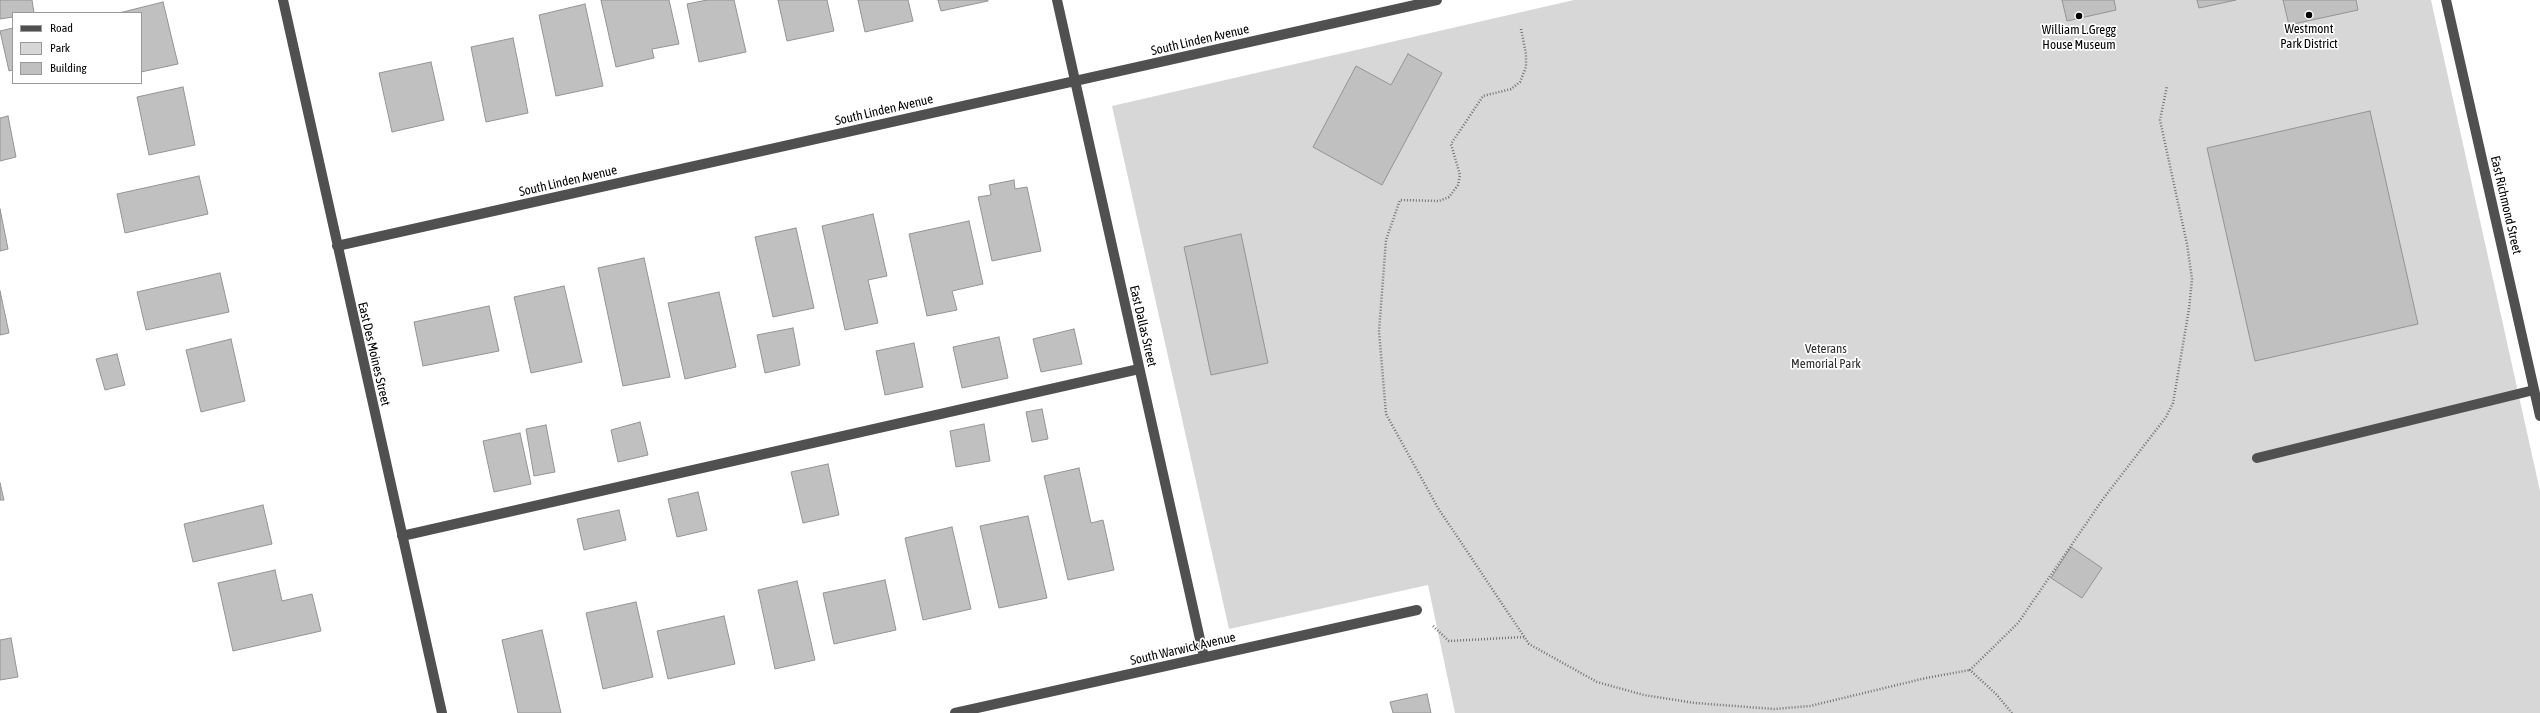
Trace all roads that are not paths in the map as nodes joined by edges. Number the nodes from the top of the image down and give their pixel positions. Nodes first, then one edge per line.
1 (282, 0) edge
2 (1056, 0) edge
3 (1437, 0) edge
4 (2446, 0) edge
5 (1075, 81) junction
6 (337, 246) junction
7 (1139, 369) junction
8 (2534, 390) junction
9 (2540, 416) edge
10 (2257, 458) dead end
11 (402, 536) junction
12 (1417, 610) road end
13 (1204, 658) junction
14 (442, 713) edge
15 (955, 713) edge

1 - 6 street, East Des Moines Street
2 - 5 street, East Dallas Street
3 - 5 street, South Linden Avenue
4 - 8 street, East Richmond Street
5 - 6 street, South Linden Avenue
5 - 7 street, East Dallas Street
6 - 11 street, East Des Moines Street
7 - 11 street
7 - 13 street, East Dallas Street
8 - 9 street, East Richmond Street
8 - 10 street
11 - 14 street, East Des Moines Street
12 - 13 street, South Warwick Avenue
13 - 15 street, South Warwick Avenue

